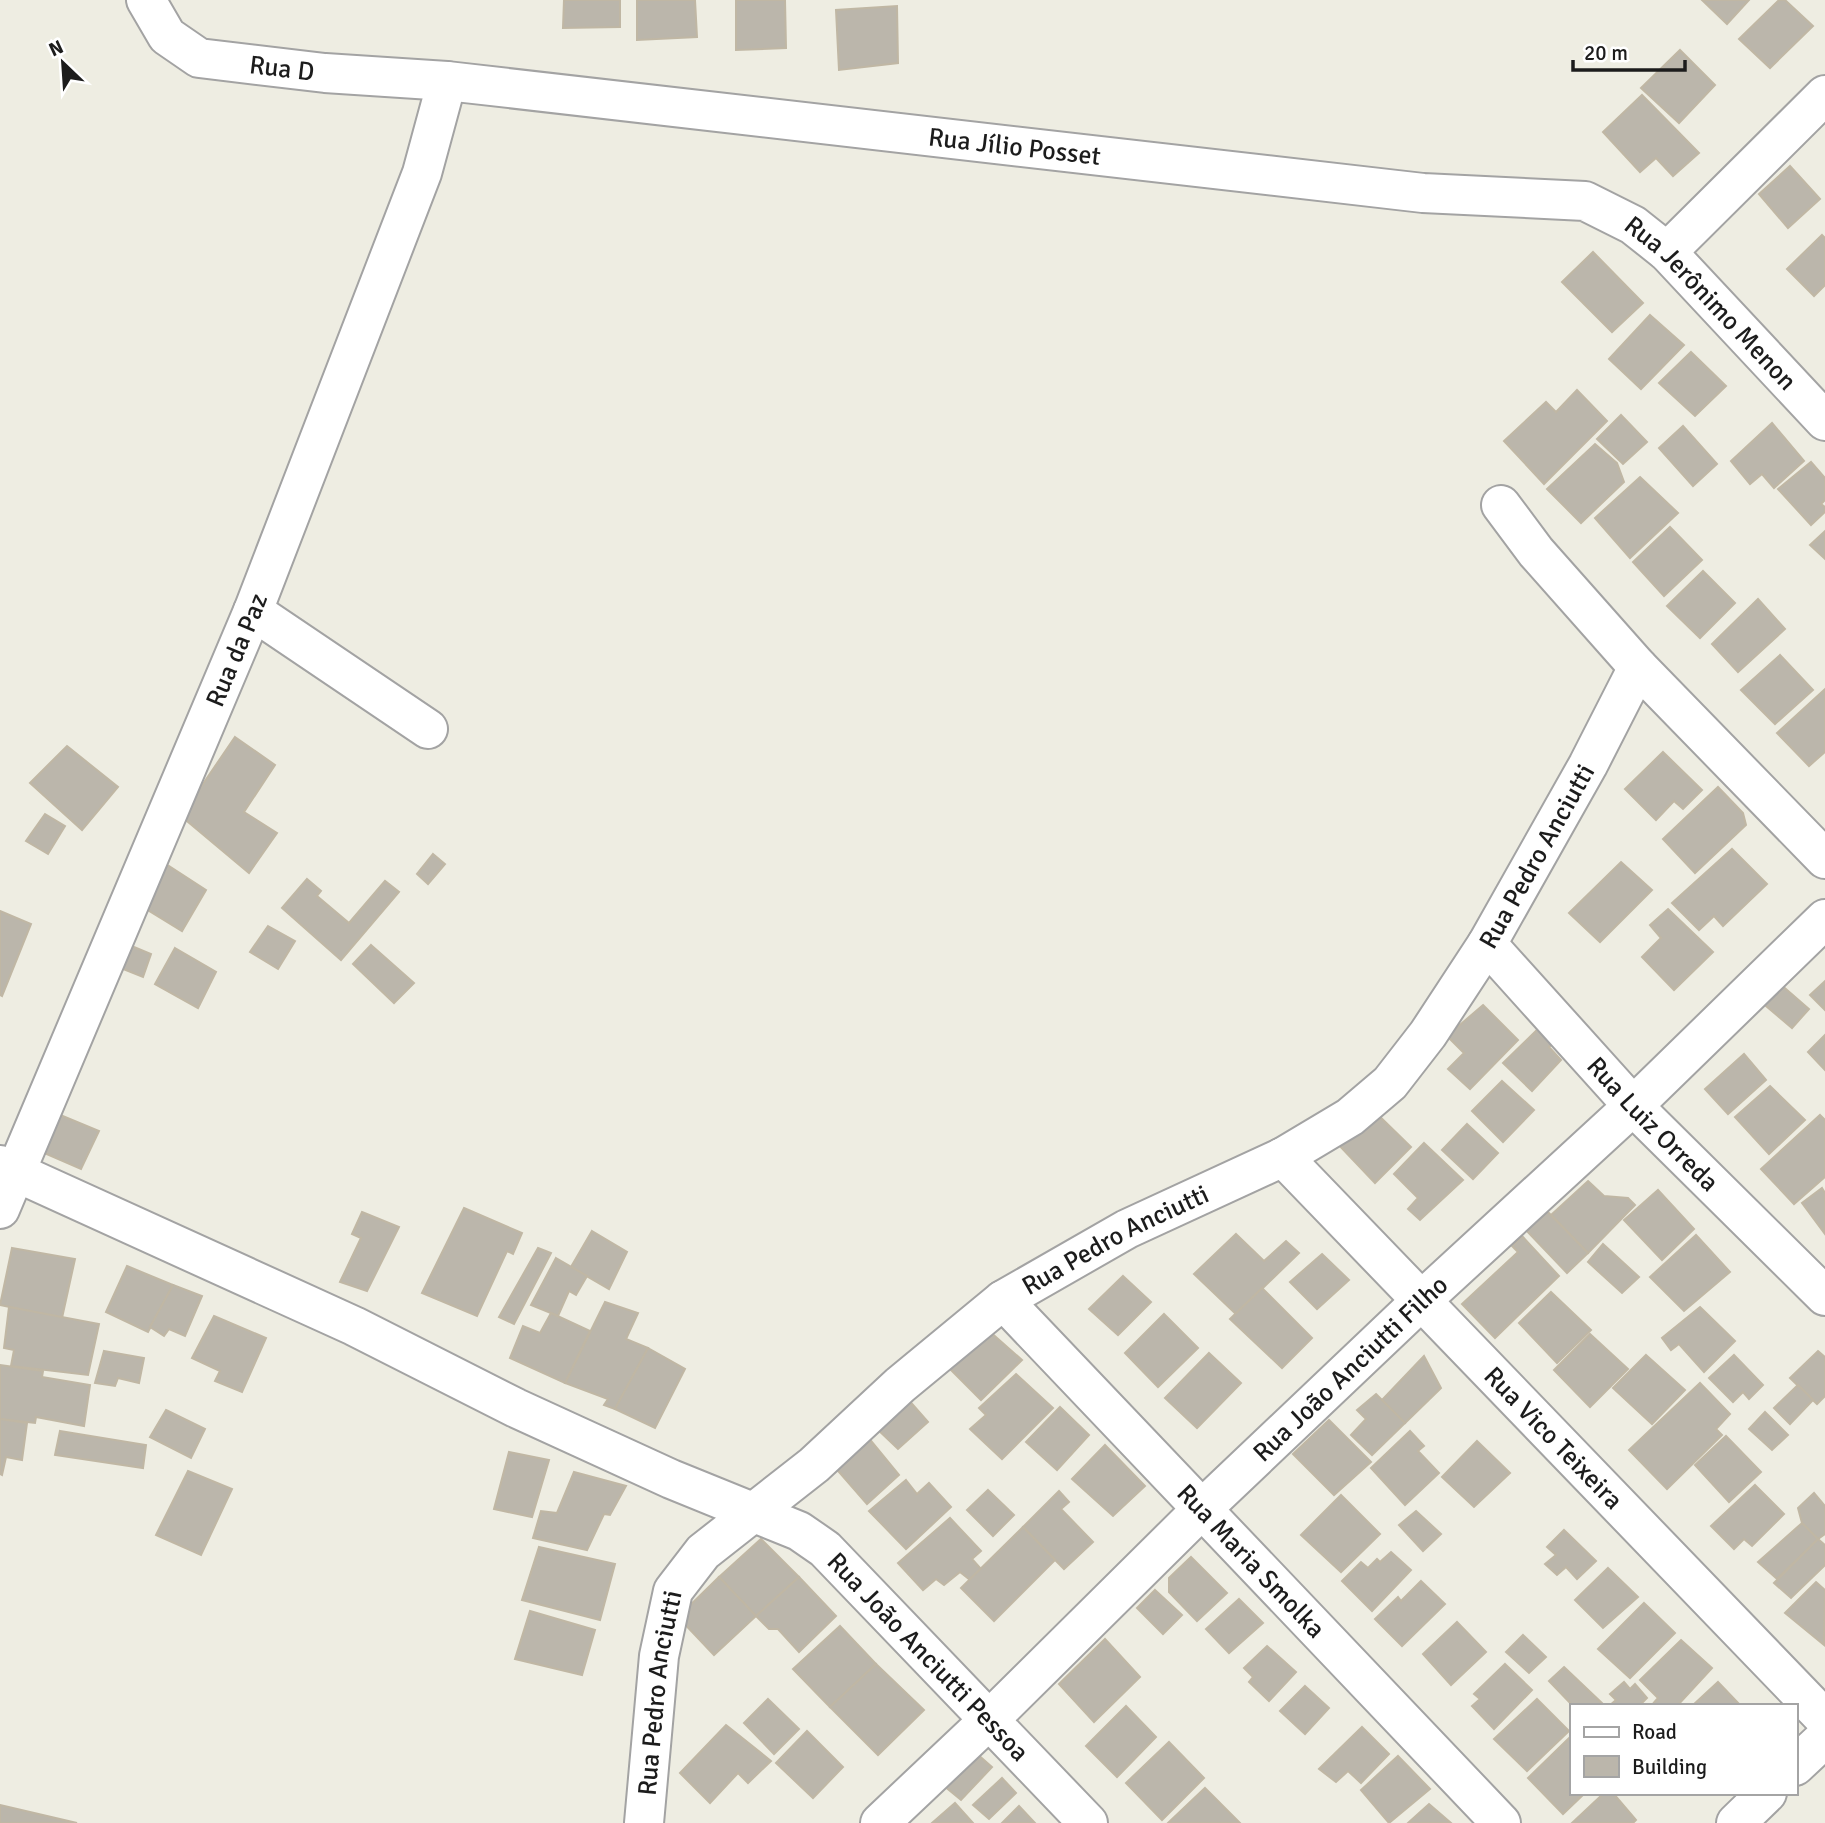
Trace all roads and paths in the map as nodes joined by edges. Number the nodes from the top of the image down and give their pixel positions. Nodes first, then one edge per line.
1 (146, 0) edge
2 (447, 82) junction
3 (1825, 96) edge
4 (1585, 201) joint
5 (1667, 251) junction
6 (1825, 421) edge
7 (1501, 505) dead end
8 (253, 611) junction
9 (1638, 667) junction
10 (428, 729) dead end
11 (1825, 859) edge
12 (1825, 919) edge
13 (1487, 944) junction
14 (1633, 1107) junction
15 (1283, 1157) junction
16 (7, 1168) edge
17 (0, 1209) edge
18 (1825, 1296) edge
19 (1003, 1300) junction
20 (1422, 1300) junction
21 (1203, 1508) junction
22 (754, 1513) junction
23 (1825, 1718) edge
24 (990, 1719) junction
25 (1825, 1738) edge
26 (1797, 1764) edge
27 (1765, 1795) edge
28 (644, 1823) edge
29 (880, 1823) edge
30 (1088, 1823) edge
31 (1501, 1823) edge
32 (1736, 1823) edge

1 - 2 street, Rua D
2 - 4 street, Rua Jílio Posset
2 - 8 street, Rua da Paz
3 - 5 street
4 - 5 street, Rua Jerônimo Menon
5 - 6 street, Rua Jerônimo Menon
7 - 9 street
8 - 10 street
8 - 16 street, Rua da Paz
9 - 11 street
9 - 13 street, Rua Pedro Anciutti
12 - 14 street, Rua João Anciutti Filho
13 - 14 street, Rua Luiz Orreda
13 - 15 street, Rua Pedro Anciutti
14 - 18 street, Rua Luiz Orreda
14 - 20 street, Rua João Anciutti Filho
15 - 19 street, Rua Pedro Anciutti
15 - 20 street, Rua Vico Teixeira
16 - 17 street, Rua da Paz
16 - 22 street, Rua João Anciutti Pessoa
19 - 21 street, Rua Maria Smolka
19 - 22 street, Rua Pedro Anciutti
20 - 21 street, Rua João Anciutti Filho
20 - 23 street, Rua Vico Teixeira
21 - 24 street, Rua João Anciutti Filho
21 - 31 street, Rua Maria Smolka
22 - 24 street, Rua João Anciutti Pessoa
22 - 28 street, Rua Pedro Anciutti
24 - 29 street, Rua João Anciutti Filho
24 - 30 street, Rua João Anciutti Pessoa
25 - 26 street
27 - 32 street

